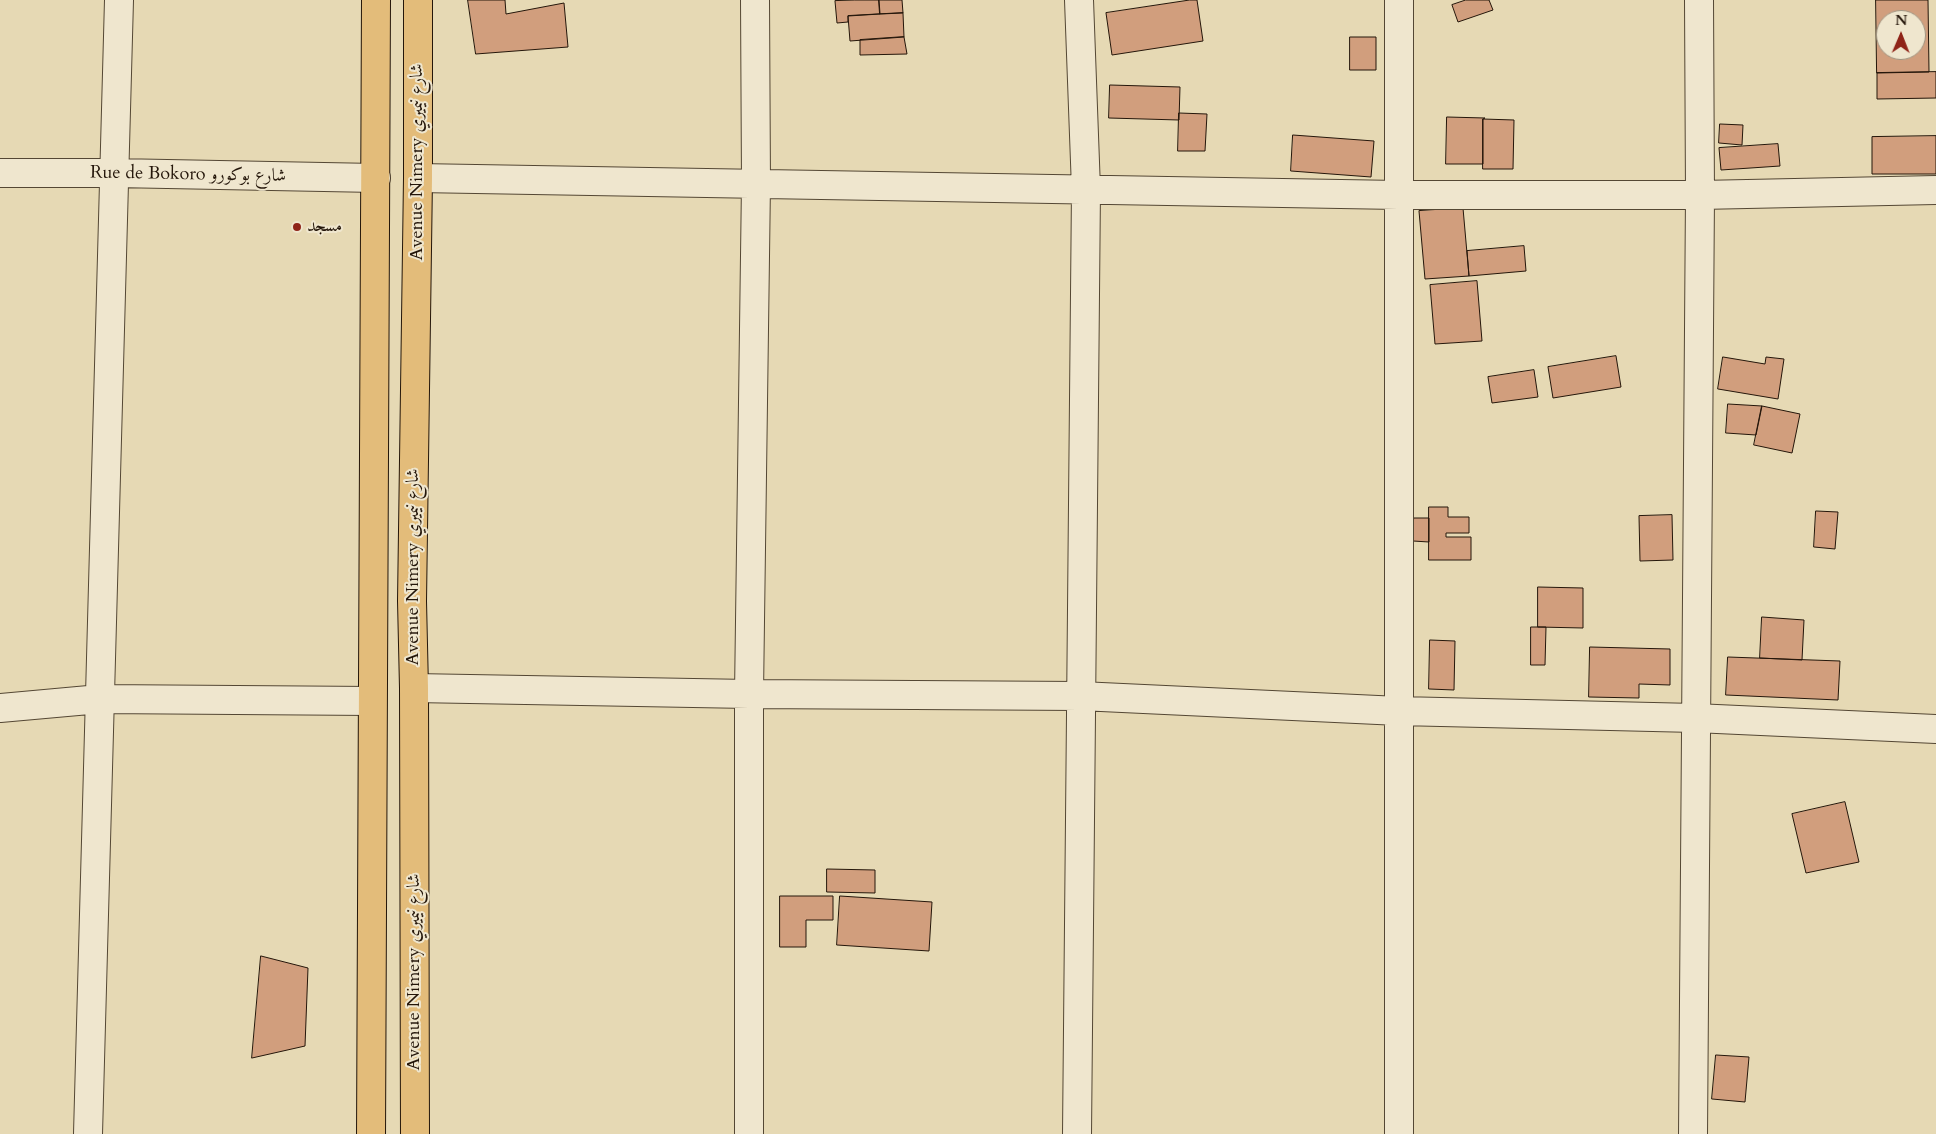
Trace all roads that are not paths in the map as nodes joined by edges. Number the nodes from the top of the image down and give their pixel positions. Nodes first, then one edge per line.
1 (119, 0) edge
2 (376, 0) edge
3 (418, 0) edge
4 (755, 0) edge
5 (1079, 0) edge
6 (1399, 0) edge
7 (1699, 0) edge
8 (0, 173) edge
9 (115, 173) junction
10 (376, 178) junction
11 (418, 178) junction
12 (756, 183) junction
13 (1086, 189) junction
14 (1936, 190) edge
15 (1398, 195) junction
16 (1700, 195) junction
17 (414, 688) junction
18 (748, 694) junction
19 (1080, 696) junction
20 (100, 699) junction
21 (372, 701) junction
22 (0, 708) edge
23 (1399, 711) junction
24 (1695, 718) junction
25 (1936, 728) edge
26 (88, 1134) edge
27 (371, 1134) edge
28 (415, 1134) edge
29 (749, 1134) edge
30 (1077, 1134) edge
31 (1399, 1134) edge
32 (1693, 1134) edge

1 - 9 street
2 - 10 main road
3 - 11 main road, Avenue Nimery شارع نيميري
4 - 12 street
5 - 13 street
6 - 15 street
7 - 16 street
8 - 9 street, Rue de Bokoro شارع بوكورو
9 - 10 street, Rue de Bokoro شارع بوكورو
9 - 20 street
10 - 21 main road
11 - 12 street
11 - 17 main road, Avenue Nimery شارع نيميري
12 - 13 street
12 - 18 street
13 - 15 street
13 - 19 street
14 - 16 street
15 - 16 street
15 - 23 street
16 - 24 street
17 - 18 street
17 - 28 main road, Avenue Nimery شارع نيميري
18 - 19 street
18 - 29 street
19 - 23 street
19 - 30 street
20 - 21 street
20 - 22 street
20 - 26 street
21 - 27 main road
23 - 24 street
23 - 31 street
24 - 25 street
24 - 32 street

